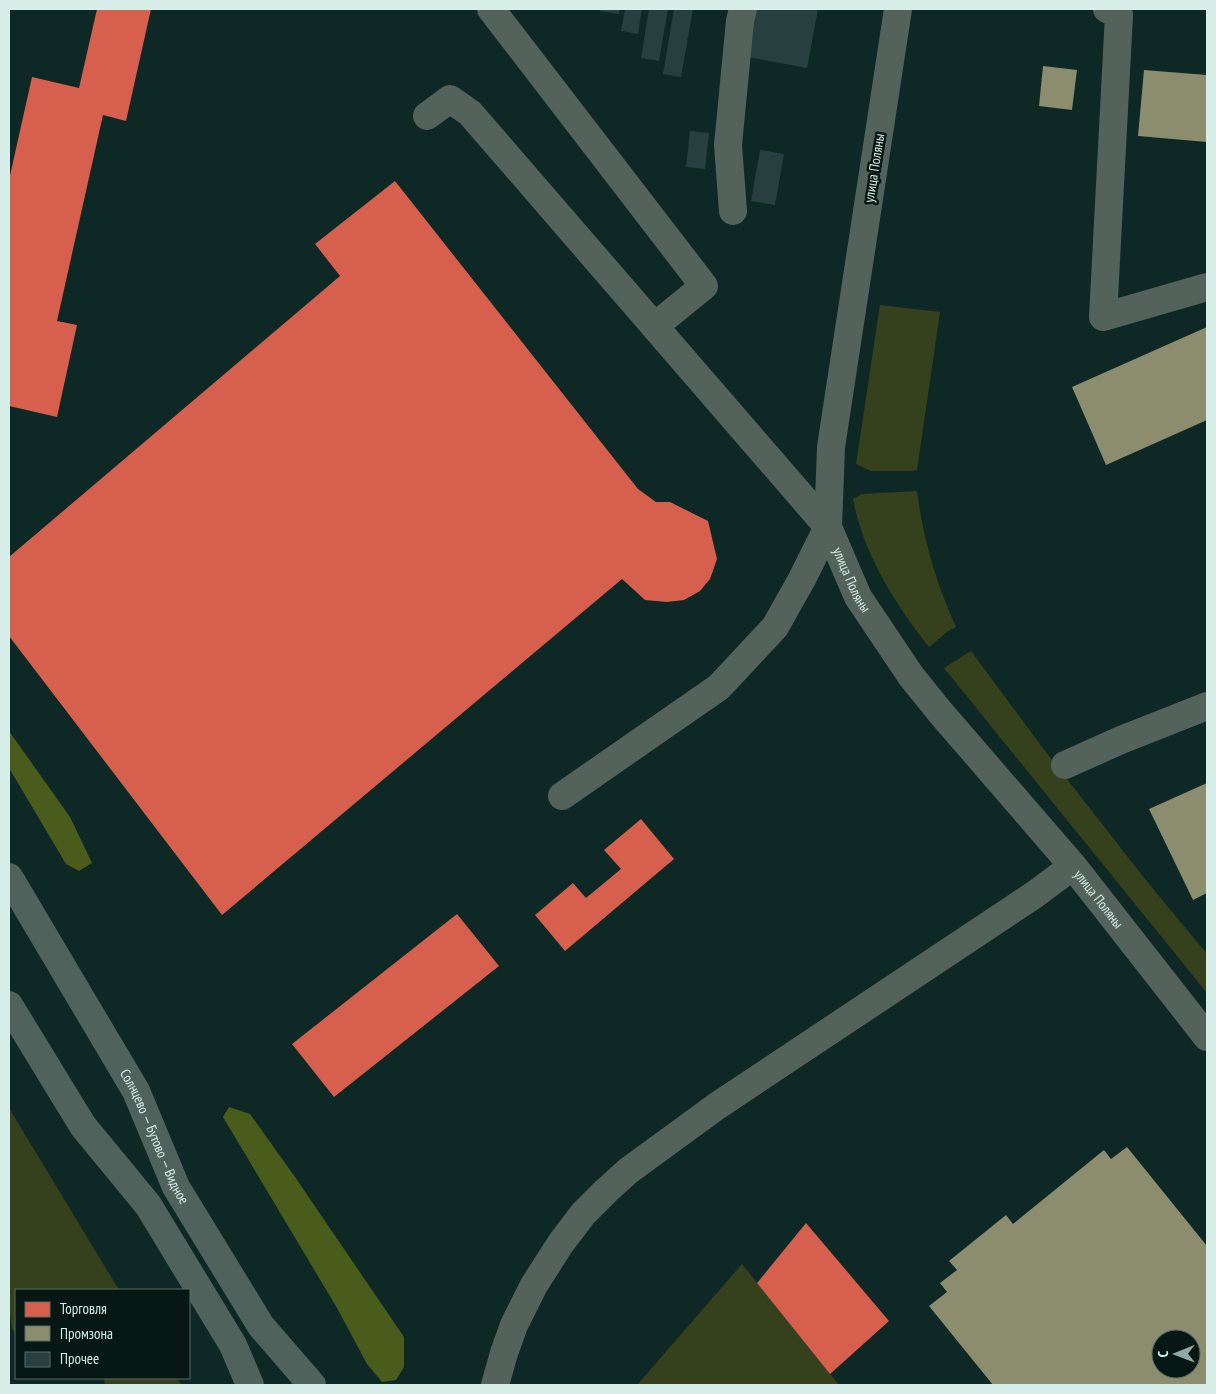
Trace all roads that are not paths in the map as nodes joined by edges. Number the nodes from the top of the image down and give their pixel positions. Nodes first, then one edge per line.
1 (491, 9) edge
2 (743, 9) edge
3 (898, 9) edge
4 (1107, 9) edge
5 (427, 116) dead end
6 (733, 211) dead end
7 (1207, 288) edge
8 (655, 326) junction
9 (828, 527) junction
10 (1207, 706) edge
11 (1065, 765) dead end
12 (562, 796) dead end
13 (1073, 866) junction
14 (9, 877) edge
15 (9, 1005) edge
16 (1207, 1037) edge
17 (250, 1385) edge
18 (312, 1385) edge
19 (495, 1385) edge

1 - 8 street
2 - 6 street
3 - 9 street, улица Поляны
4 - 7 street
5 - 8 street
8 - 9 street
9 - 12 street
9 - 13 street, улица Поляны
10 - 11 street
13 - 16 street, улица Поляны
13 - 19 street
14 - 18 main road, Солнцево — Бутово — Видное
15 - 17 main road

